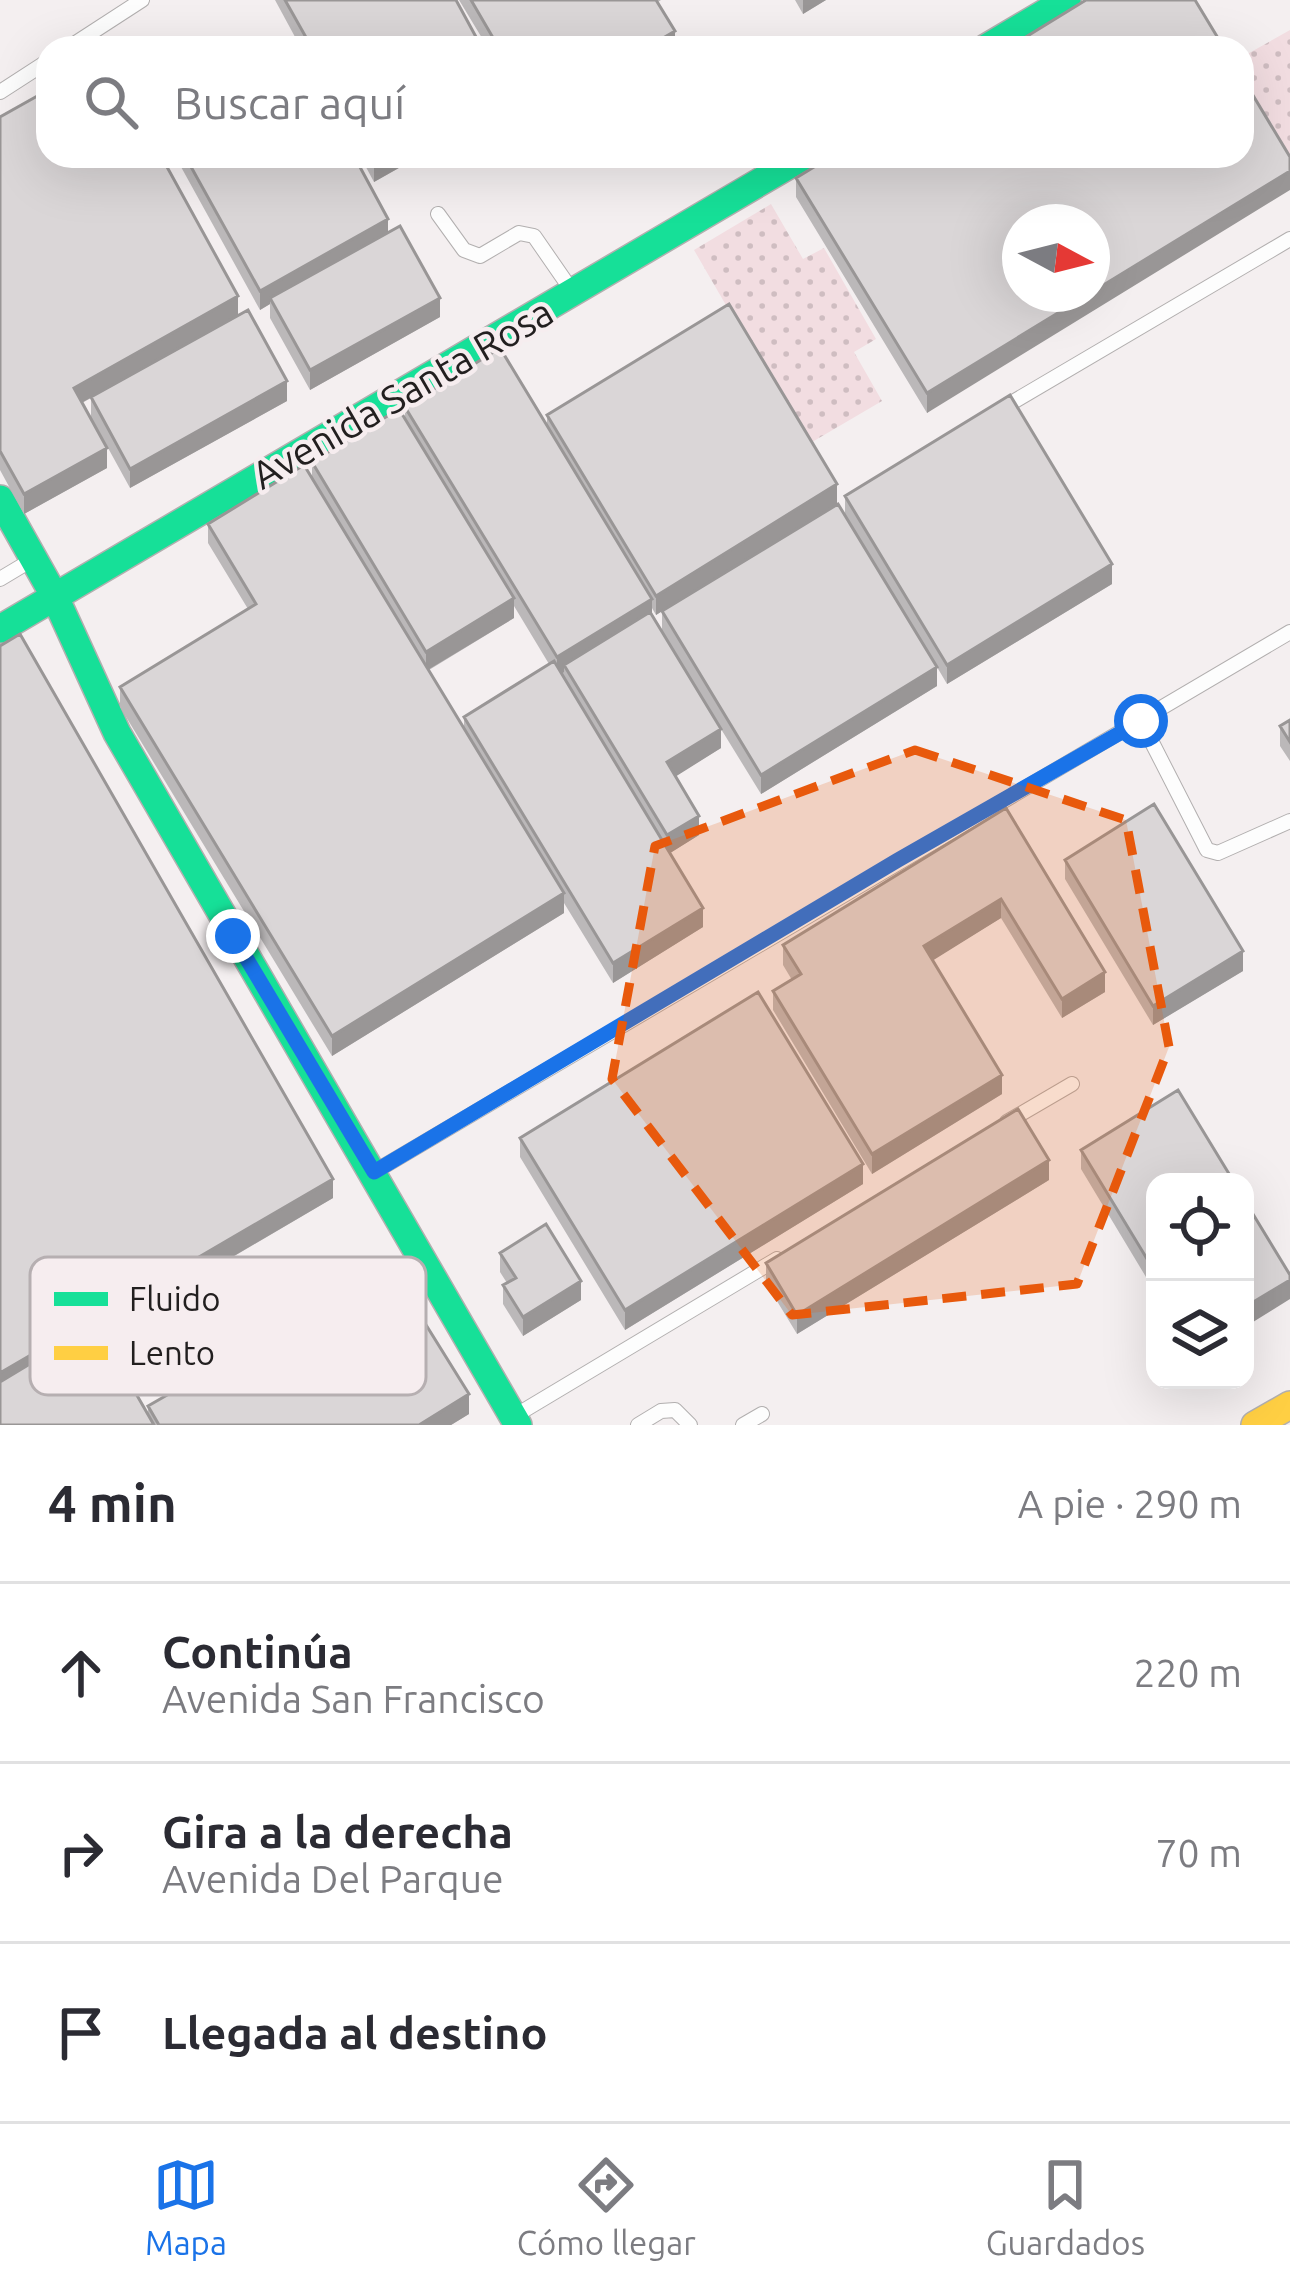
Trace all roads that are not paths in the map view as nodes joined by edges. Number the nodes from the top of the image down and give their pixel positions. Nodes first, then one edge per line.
1 (142, 0) edge
2 (1067, 0) edge
3 (86, 36) edge
4 (1006, 36) edge
5 (36, 69) edge
6 (0, 92) edge
7 (783, 168) edge
8 (438, 214) dead end
9 (1290, 239) edge
10 (573, 292) junction
11 (995, 412) edge
12 (0, 499) edge
13 (34, 559) junction
14 (0, 579) edge
15 (55, 597) junction
16 (0, 629) edge
17 (1290, 632) edge
18 (1141, 721) junction
19 (1290, 821) edge
20 (1072, 1084) dead end
21 (992, 1131) edge
22 (374, 1172) junction
23 (793, 1250) edge
24 (422, 1257) edge
25 (426, 1263) edge
26 (1290, 1405) edge
27 (762, 1414) dead end
28 (516, 1421) edge
29 (638, 1425) edge
30 (690, 1425) edge
31 (743, 1425) edge
32 (1255, 1425) edge

1 - 3 lane
2 - 4 street
5 - 6 lane
7 - 10 street, Avenida Santa Rosa
8 - 10 lane
9 - 11 lane
10 - 15 street, Avenida Santa Rosa
12 - 13 street
13 - 14 lane
13 - 15 street
15 - 16 street, Avenida Santa Rosa
15 - 22 street
17 - 18 lane
18 - 19 lane
18 - 22 lane
20 - 21 lane
22 - 24 street
23 - 28 lane
25 - 28 street
26 - 32 street
27 - 31 lane
29 - 30 lane

